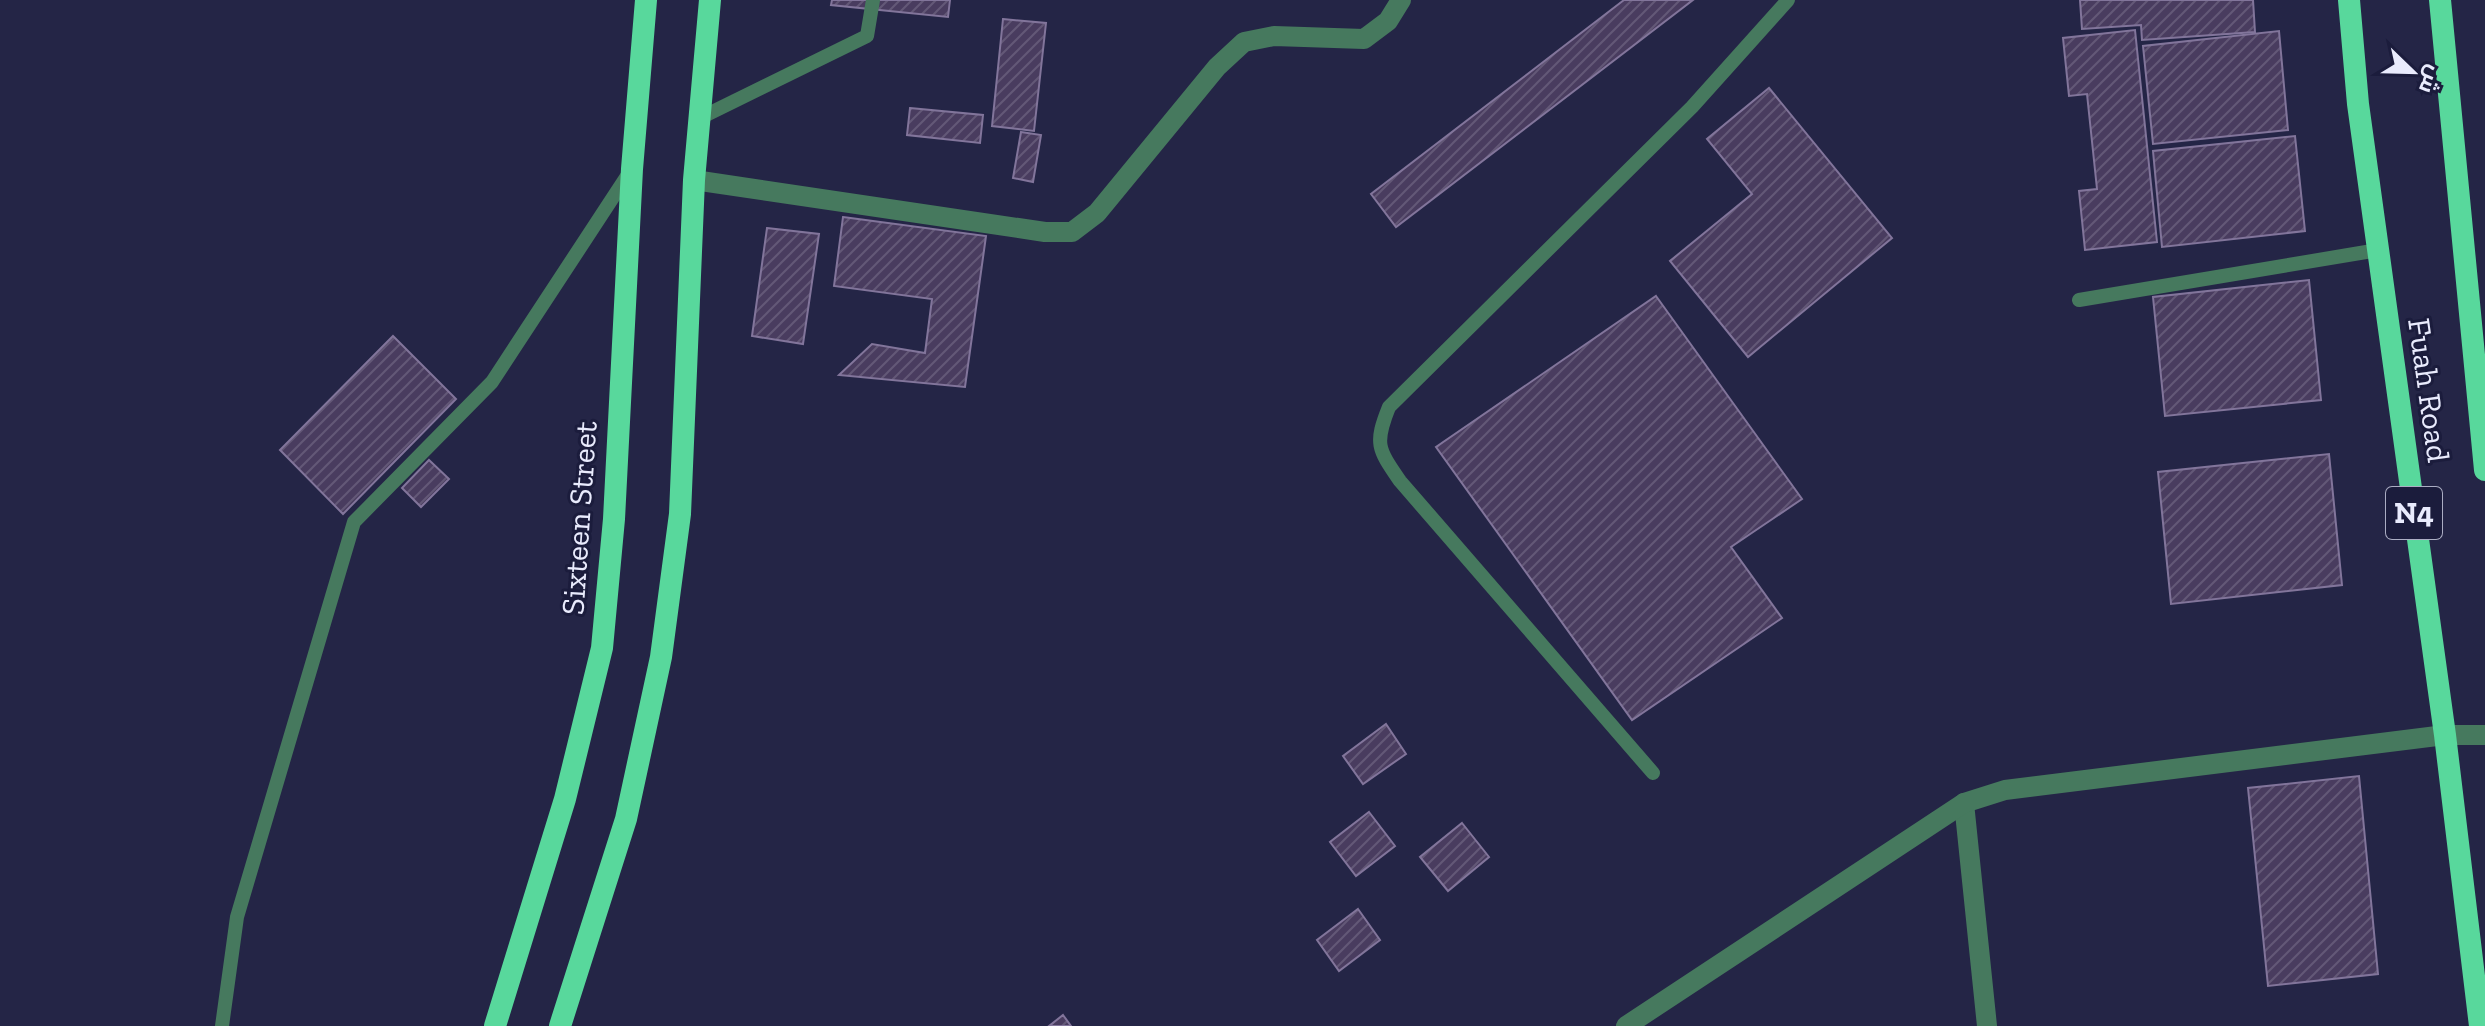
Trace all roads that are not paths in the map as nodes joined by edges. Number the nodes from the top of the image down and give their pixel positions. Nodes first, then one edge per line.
1 (646, 0) edge
2 (710, 0) edge
3 (873, 0) edge
4 (1401, 0) edge
5 (1788, 0) edge
6 (2349, 0) edge
7 (2440, 0) edge
8 (702, 117) junction
9 (632, 169) junction
10 (694, 180) junction
11 (2378, 250) junction
12 (2079, 300) dead end
13 (2481, 381) edge
14 (2485, 470) edge
15 (2445, 735) junction
16 (2485, 735) edge
17 (1653, 773) dead end
18 (1964, 803) junction
19 (222, 1026) edge
20 (495, 1026) edge
21 (560, 1026) edge
22 (1626, 1026) edge
23 (1987, 1026) edge
24 (2480, 1026) edge

1 - 9 highway, Sixteen Street
2 - 8 highway
3 - 8 lane
4 - 10 street
5 - 17 lane
6 - 11 highway, Fuah Road / N4
7 - 13 highway, Fuah Road / N4
8 - 10 highway
9 - 19 lane
9 - 20 highway, Sixteen Street
10 - 21 highway
11 - 12 lane
11 - 15 highway, Fuah Road / N4
13 - 14 highway, Fuah Road / N4
15 - 16 street
15 - 18 street
15 - 24 highway, Fuah Road / N4
18 - 22 street
18 - 23 street

